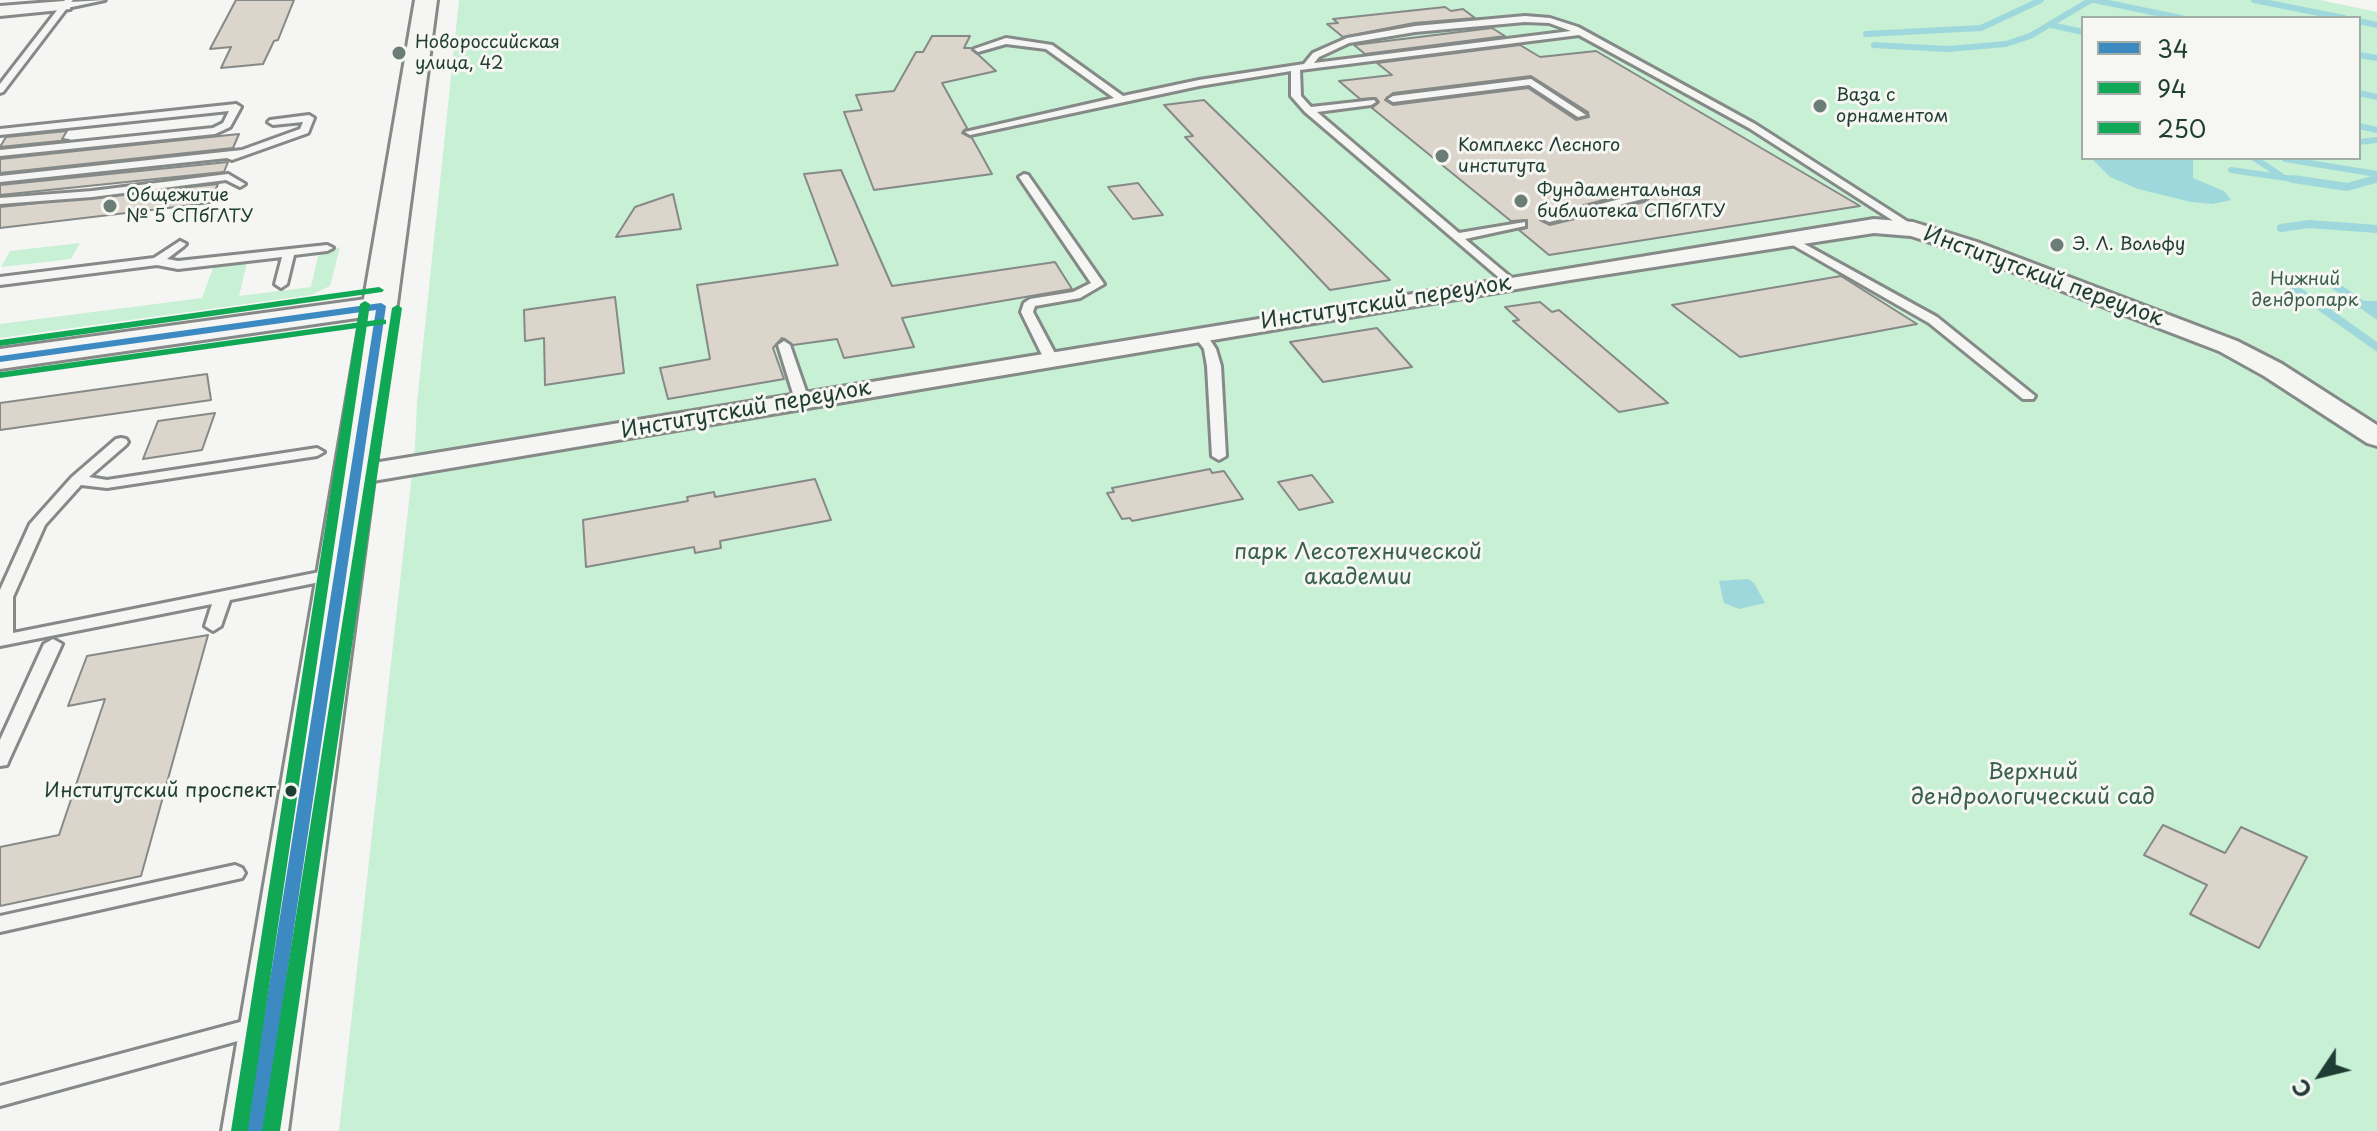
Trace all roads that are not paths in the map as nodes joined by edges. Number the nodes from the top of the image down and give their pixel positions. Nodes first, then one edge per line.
1 (101, 0) edge
2 (426, 0) edge
3 (66, 3) edge
4 (0, 11) edge
5 (1580, 32) junction
6 (978, 49) dead end
7 (1307, 65) junction
8 (1295, 68) junction
9 (4, 78) edge
10 (0, 90) edge
11 (1121, 99) junction
12 (1393, 99) dead end
13 (1371, 102) dead end
14 (1308, 110) junction
15 (1581, 115) dead end
16 (273, 122) dead end
17 (34, 128) junction
18 (0, 132) edge
19 (970, 132) dead end
20 (18, 151) junction
21 (0, 153) edge
22 (242, 153) junction
23 (94, 169) junction
24 (1024, 177) dead end
25 (0, 179) edge
26 (159, 184) junction
27 (240, 184) dead end
28 (77, 196) junction
29 (1643, 196) dead end
30 (0, 201) edge
31 (1549, 219) dead end
32 (1521, 224) dead end
33 (1913, 229) junction
34 (1457, 237) junction
35 (1788, 238) junction
36 (180, 244) dead end
37 (327, 248) dead end
38 (289, 253) junction
39 (157, 261) junction
40 (0, 281) edge
41 (1510, 283) junction
42 (281, 284) dead end
43 (381, 306) junction
44 (1199, 334) junction
45 (784, 345) dead end
46 (0, 359) edge
47 (1051, 359) junction
48 (2028, 396) dead end
49 (802, 400) junction
50 (2377, 437) edge
51 (121, 442) dead end
52 (1219, 456) dead end
53 (336, 464) junction
54 (77, 480) junction
55 (340, 573) junction
56 (223, 596) junction
57 (213, 626) dead end
58 (2, 640) edge
59 (53, 644) dead end
60 (0, 760) edge
61 (235, 873) dead end
62 (0, 924) edge
63 (272, 1022) junction
64 (0, 1096) edge
65 (255, 1131) edge

1 - 3 lane
2 - 43 main road
3 - 4 street
3 - 9 lane
5 - 7 lane
5 - 7 lane
5 - 33 lane
6 - 11 lane
7 - 8 lane
8 - 11 lane
8 - 14 lane
9 - 10 lane
11 - 19 lane
12 - 15 lane
13 - 14 lane
14 - 34 lane
16 - 22 lane
17 - 18 lane
17 - 20 lane
17 - 20 lane
20 - 21 lane
22 - 23 lane
22 - 26 lane
23 - 25 lane
23 - 28 lane
24 - 47 lane
26 - 27 lane
26 - 28 lane
28 - 30 lane
29 - 31 lane
32 - 34 lane
33 - 35 street, Институтский переулок
33 - 50 street, Институтский переулок
34 - 41 lane
35 - 41 street, Институтский переулок
35 - 48 lane
36 - 39 lane
37 - 38 lane
38 - 39 lane
38 - 42 lane
39 - 40 lane
41 - 44 street, Институтский переулок
43 - 46 street
43 - 53 main road
44 - 47 street, Институтский переулок
44 - 52 lane
45 - 49 lane
47 - 49 street, Институтский переулок
49 - 53 street, Институтский переулок
51 - 54 lane
53 - 54 lane
53 - 55 main road
54 - 58 lane
55 - 56 lane
55 - 63 main road
56 - 57 lane
56 - 58 lane
59 - 60 lane
61 - 62 lane
63 - 64 lane
63 - 65 main road

